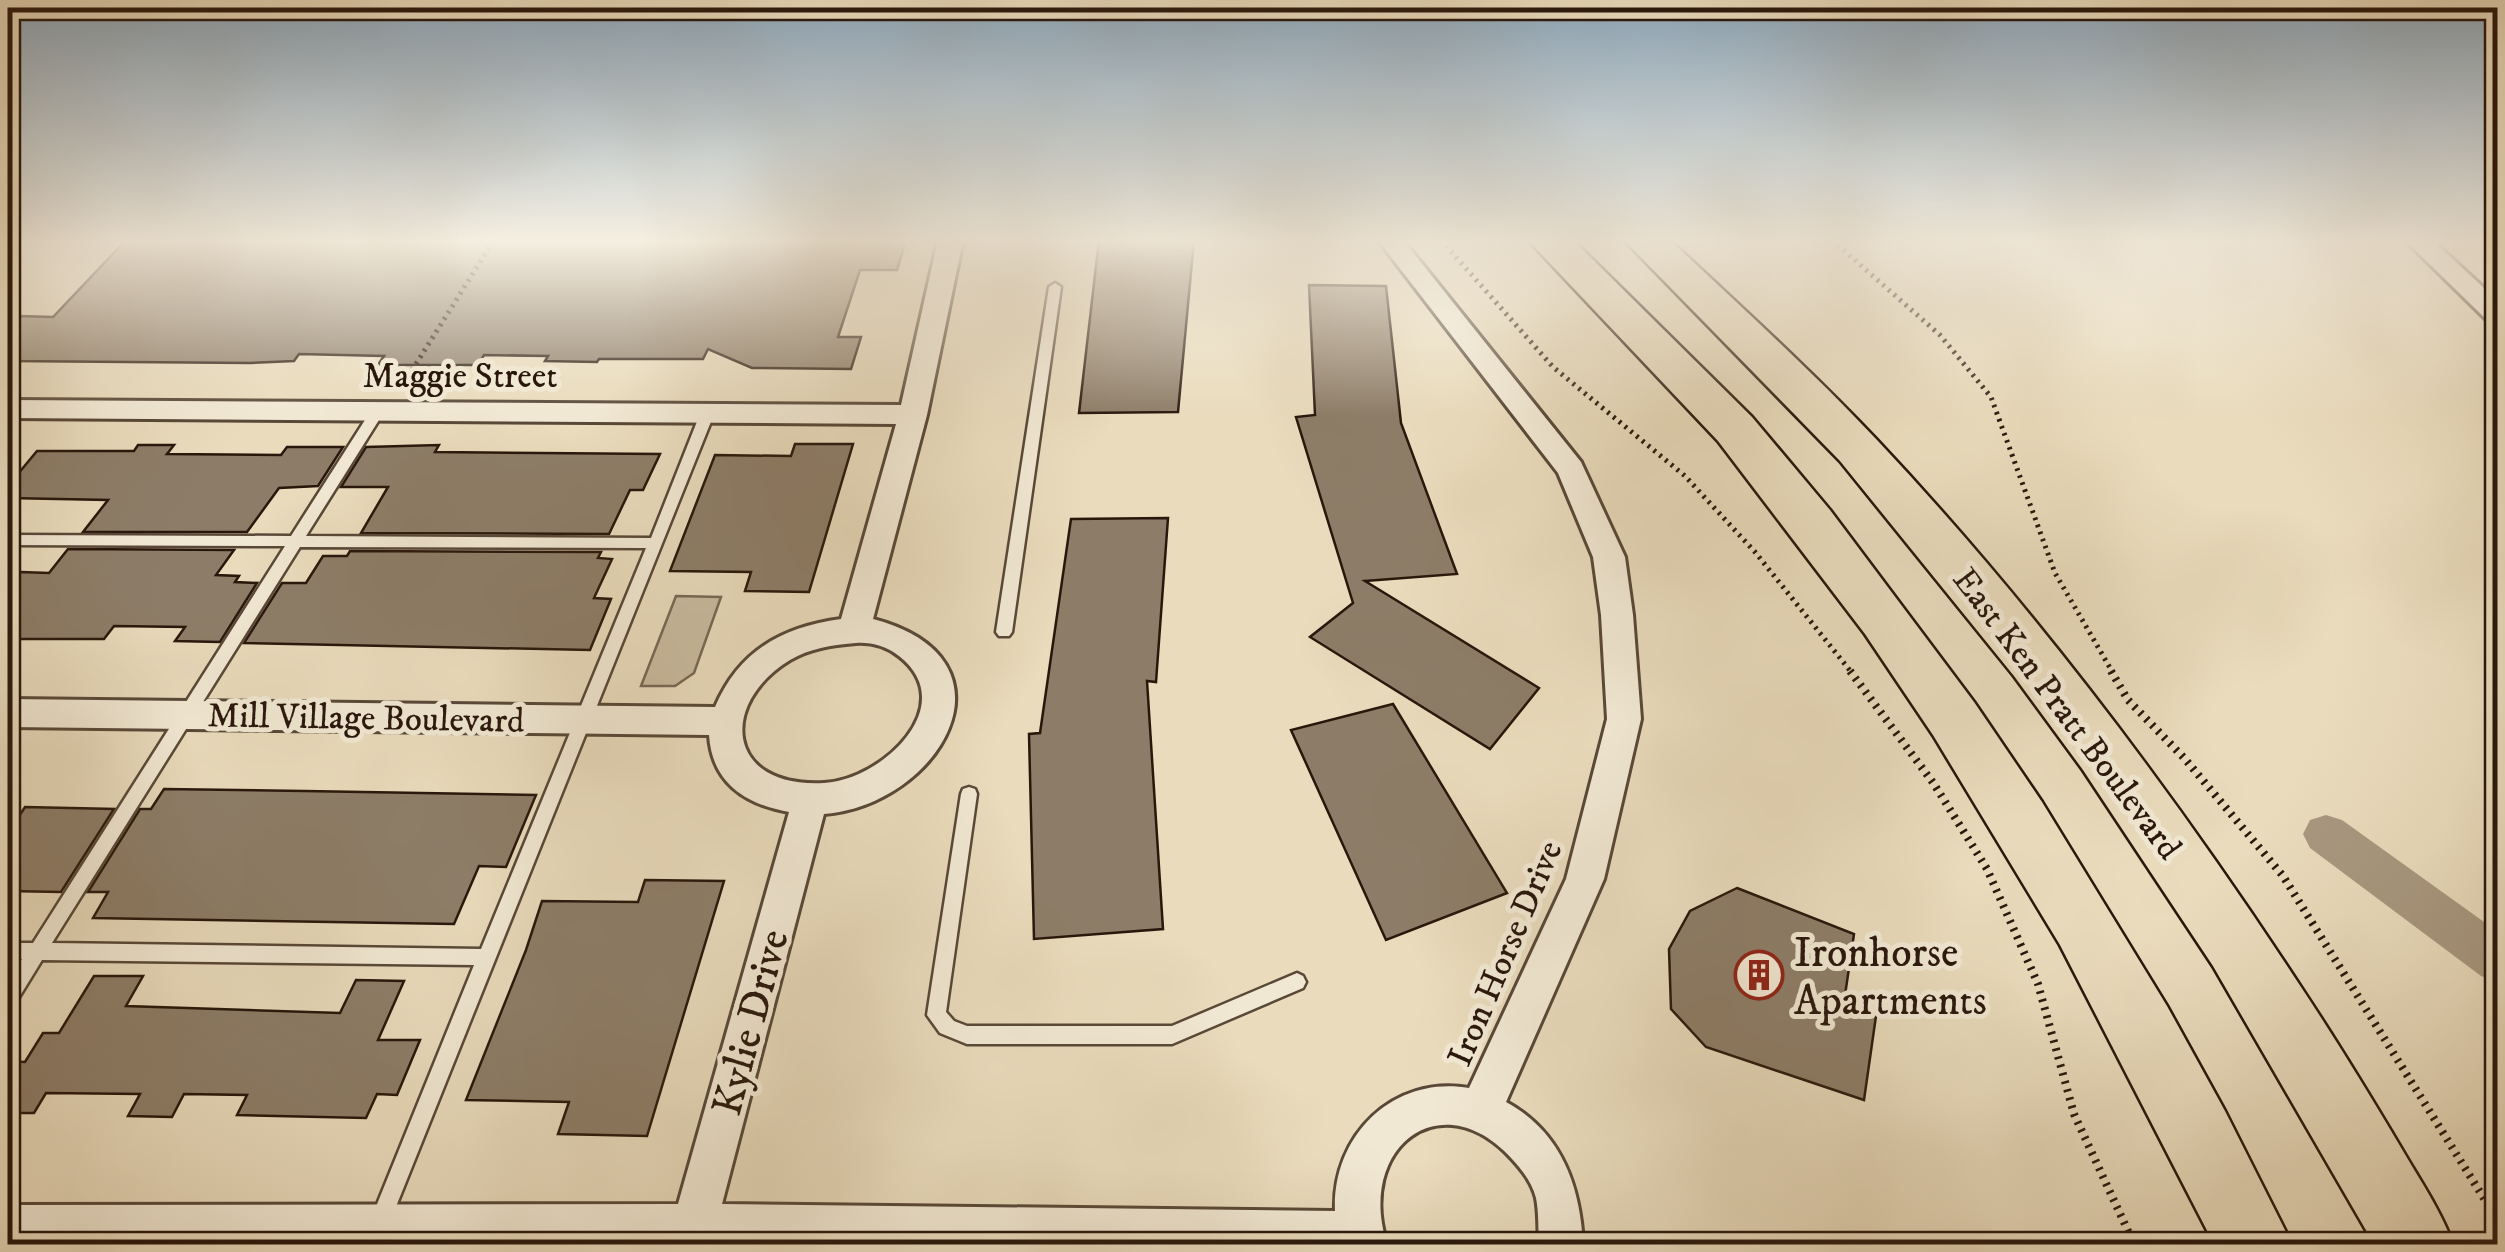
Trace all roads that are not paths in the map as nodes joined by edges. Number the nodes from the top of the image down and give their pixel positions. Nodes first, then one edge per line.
1 (938, 298) edge
2 (1053, 298) edge
3 (1436, 298) edge
4 (1606, 298) edge
5 (1706, 298) edge
6 (2479, 298) edge
7 (2498, 316) edge
8 (8, 409) edge
9 (382, 412) junction
10 (707, 414) junction
11 (913, 415) junction
12 (8, 540) edge
13 (296, 541) junction
14 (656, 544) junction
15 (854, 631) junction
16 (1004, 632) dead end
17 (8, 713) edge
18 (187, 715) junction
19 (586, 720) junction
20 (725, 721) junction
21 (969, 794) dead end
22 (810, 800) junction
23 (8, 951) edge
24 (37, 952) junction
25 (483, 956) junction
26 (1297, 982) dead end
27 (8, 998) edge
28 (1481, 1110) junction
29 (8, 1226) edge
30 (377, 1228) junction
31 (692, 1235) edge
32 (1363, 1240) edge
33 (1560, 1244) edge
34 (2254, 1244) edge
35 (2415, 1244) edge

1 - 11 street
2 - 16 lane
3 - 28 street, Iron Horse Drive
4 - 34 highway
5 - 35 highway, East Ken Pratt Boulevard
6 - 7 street
8 - 9 street, Maggie Street
9 - 10 street, Maggie Street
9 - 13 lane
10 - 11 street, Maggie Street
10 - 14 lane
11 - 15 street
12 - 13 lane
13 - 14 lane
13 - 18 lane
14 - 19 lane
15 - 20 street
15 - 22 street
17 - 18 street, Mill Village Boulevard
18 - 19 street, Mill Village Boulevard
18 - 24 lane
19 - 20 street, Mill Village Boulevard
19 - 25 lane
20 - 22 street
21 - 26 lane
22 - 31 street, Kylie Drive
23 - 24 lane
24 - 25 lane
24 - 27 lane
25 - 30 lane
28 - 32 street
28 - 33 street
29 - 30 street
30 - 31 street
31 - 32 street

